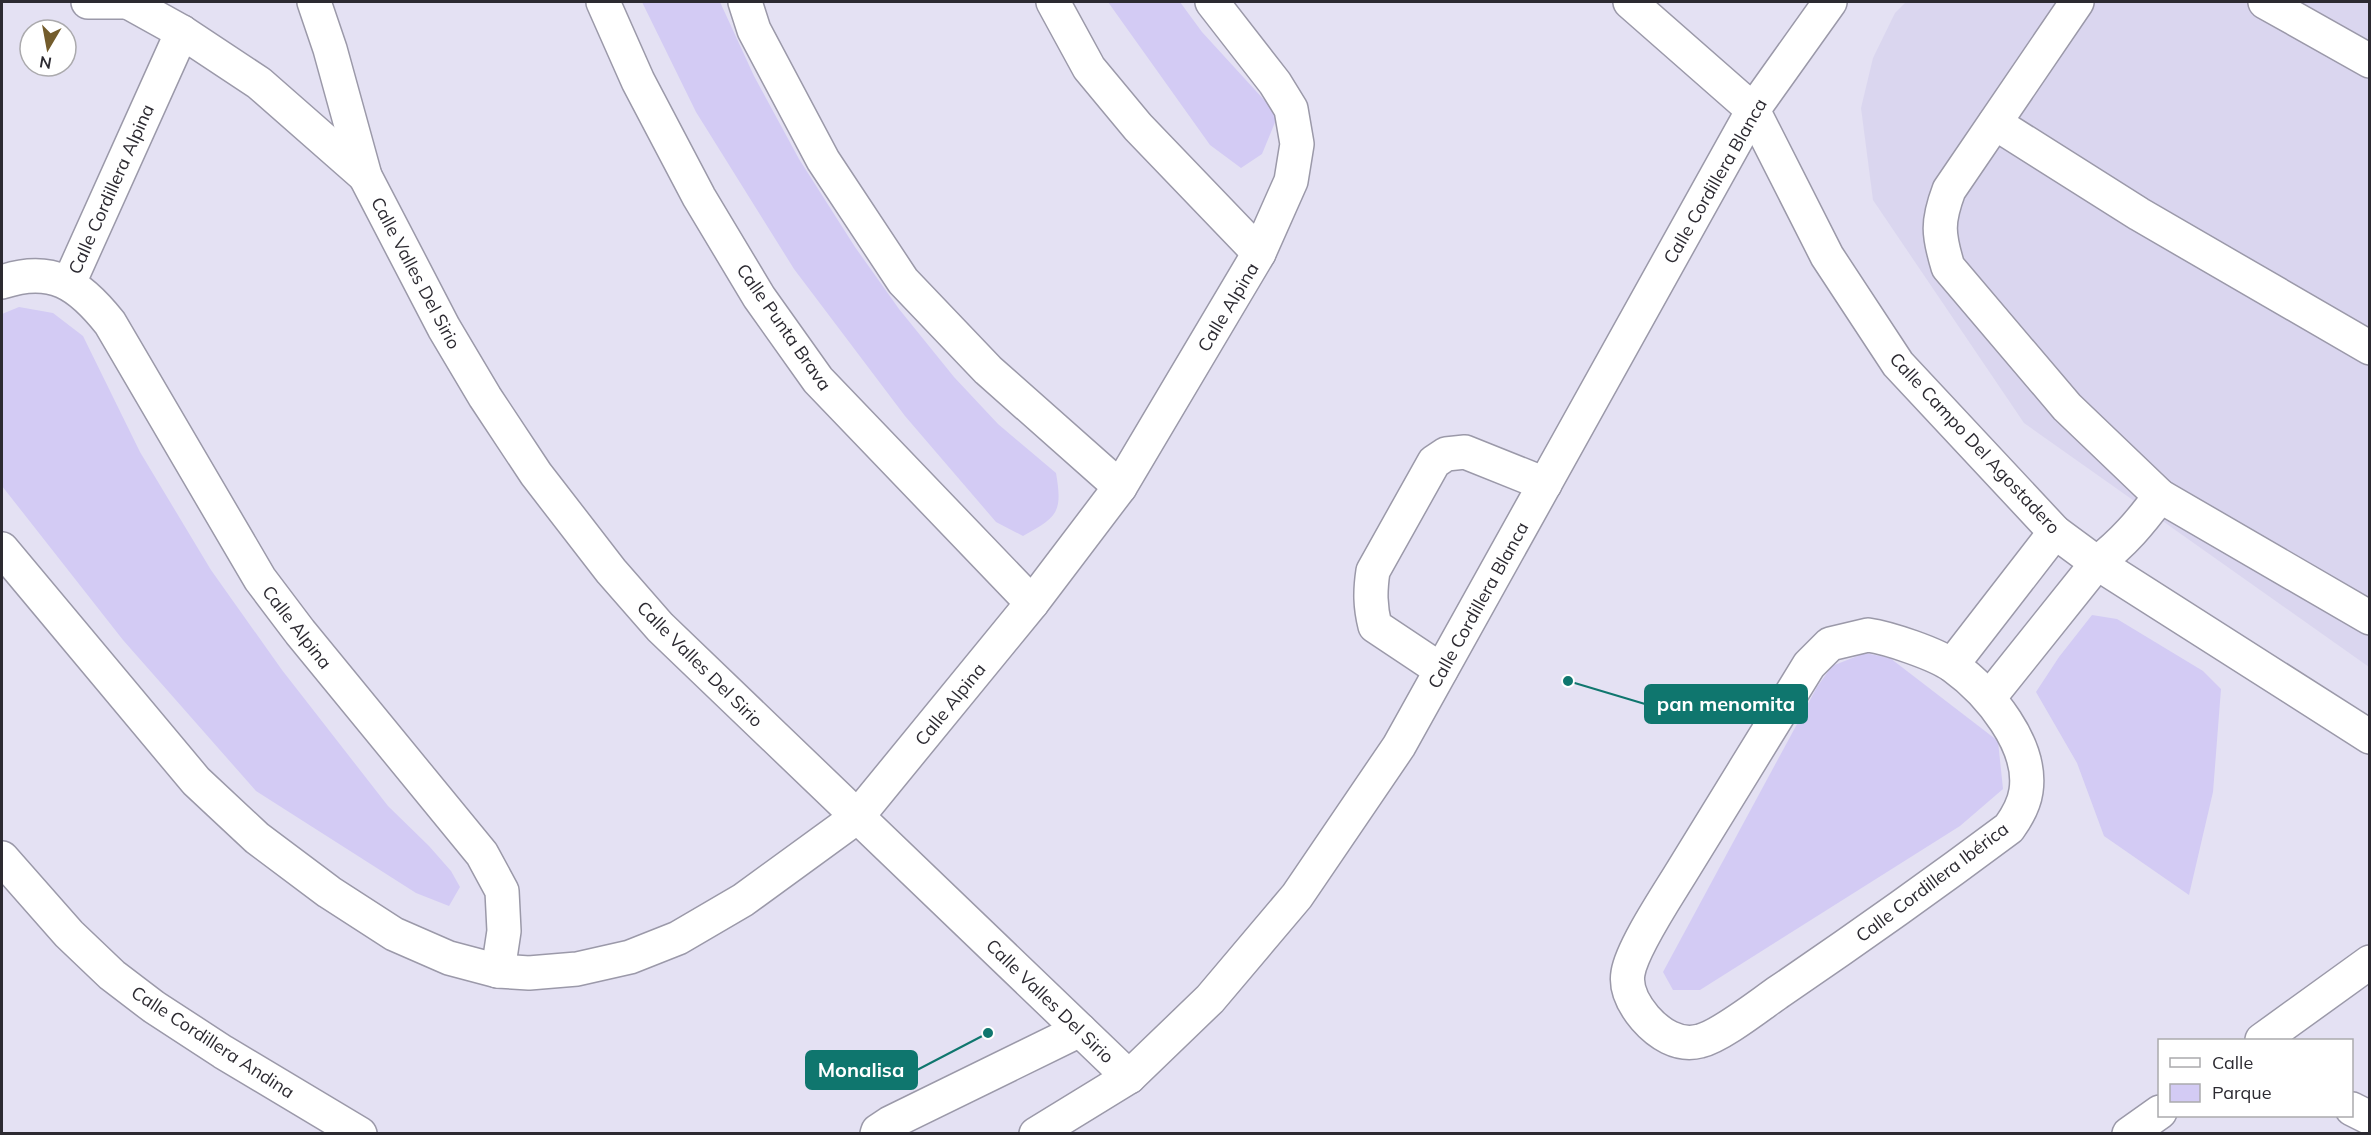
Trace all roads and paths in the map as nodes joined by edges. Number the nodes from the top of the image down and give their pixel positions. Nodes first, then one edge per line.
1 (88, 2) edge
2 (128, 2) edge
3 (314, 2) edge
4 (603, 2) edge
5 (745, 2) edge
6 (1053, 2) edge
7 (1212, 2) edge
8 (1630, 2) edge
9 (1830, 2) edge
10 (2265, 2) edge
11 (2070, 4) edge
12 (182, 32) junction
13 (2370, 61) edge
14 (1754, 110) junction
15 (1995, 123) junction
16 (365, 176) junction
17 (1259, 254) junction
18 (2, 282) edge
19 (69, 283) junction
20 (2370, 348) edge
21 (1545, 484) junction
22 (1120, 487) junction
23 (2160, 496) junction
24 (2055, 532) junction
25 (2, 549) edge
26 (2097, 563) junction
27 (1032, 603) junction
28 (2370, 618) edge
29 (1952, 665) junction
30 (1441, 670) junction
31 (1989, 698) junction
32 (2370, 737) edge
33 (857, 817) junction
34 (2, 858) edge
35 (2370, 962) edge
36 (498, 971) junction
37 (1080, 1030) junction
38 (2265, 1039) edge
39 (1129, 1077) junction
40 (2353, 1110) edge
41 (2158, 1113) edge
42 (2370, 1118) edge
43 (360, 1134) edge
44 (878, 1134) edge
45 (1036, 1134) edge
46 (2129, 1134) edge

1 - 2 street
2 - 12 street, Calle Valles Del Sirio
3 - 16 street, Calle Valles Del Sirio
4 - 27 street, Calle Punta Brava
5 - 22 street
6 - 17 street, Calle Alpina
7 - 17 street, Calle Alpina
8 - 14 street, Calle Campo Del Agostadero
9 - 14 street, Calle Cordillera Blanca
10 - 13 street
11 - 15 street
12 - 16 street, Calle Valles Del Sirio
12 - 19 street, Calle Cordillera Alpina
14 - 21 street, Calle Cordillera Blanca
14 - 24 street, Calle Campo Del Agostadero
15 - 20 street
15 - 23 street
16 - 33 street, Calle Valles Del Sirio
17 - 22 street, Calle Alpina
18 - 19 street, Calle Cordillera Alpina
19 - 36 street, Calle Alpina
21 - 30 street, Calle Cordillera Blanca
21 - 30 street
22 - 27 street, Calle Alpina
23 - 26 street
23 - 28 street
24 - 26 street, Calle Campo Del Agostadero
24 - 29 street
25 - 36 street, Calle Alpina
26 - 31 street
26 - 32 street, Calle Campo Del Agostadero
27 - 33 street, Calle Alpina
29 - 31 street, Calle Cordillera Ibérica
29 - 31 street, Calle Cordillera Ibérica
30 - 39 street, Calle Cordillera Blanca
33 - 36 street, Calle Alpina
33 - 37 street, Calle Valles Del Sirio
34 - 43 street, Calle Cordillera Andina
35 - 38 street
37 - 39 street, Calle Valles Del Sirio
37 - 44 street
39 - 45 street, Calle Cordillera Blanca
40 - 42 street
41 - 46 street

